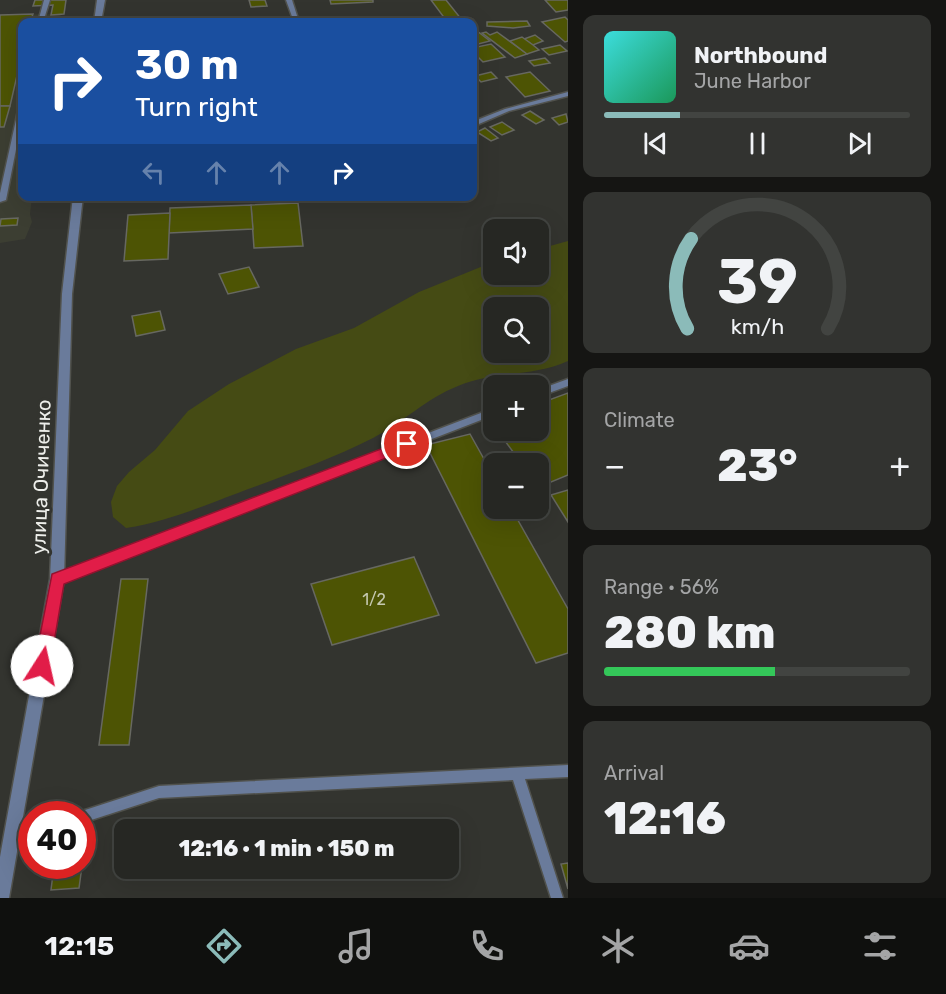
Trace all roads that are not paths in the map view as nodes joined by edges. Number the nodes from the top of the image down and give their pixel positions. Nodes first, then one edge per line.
1 (47, 0) edge
2 (101, 0) edge
3 (290, 0) edge
4 (41, 18) edge
5 (99, 18) edge
6 (296, 18) edge
7 (568, 94) edge
8 (477, 123) edge
9 (18, 126) edge
10 (0, 200) edge
11 (77, 201) edge
12 (568, 382) edge
13 (549, 390) edge
14 (483, 415) edge
15 (57, 579) junction
16 (568, 771) edge
17 (517, 773) junction
18 (96, 812) edge
19 (18, 838) edge
20 (11, 840) junction
21 (1, 898) edge
22 (557, 898) edge

1 - 4 lane
2 - 5 street
3 - 6 lane
7 - 8 lane
9 - 10 lane
11 - 15 street, улица Очиченко
12 - 13 lane
14 - 15 lane
15 - 20 street, улица Очиченко
16 - 17 lane
17 - 18 lane
17 - 22 lane
19 - 20 lane
20 - 21 street, улица Очиченко

